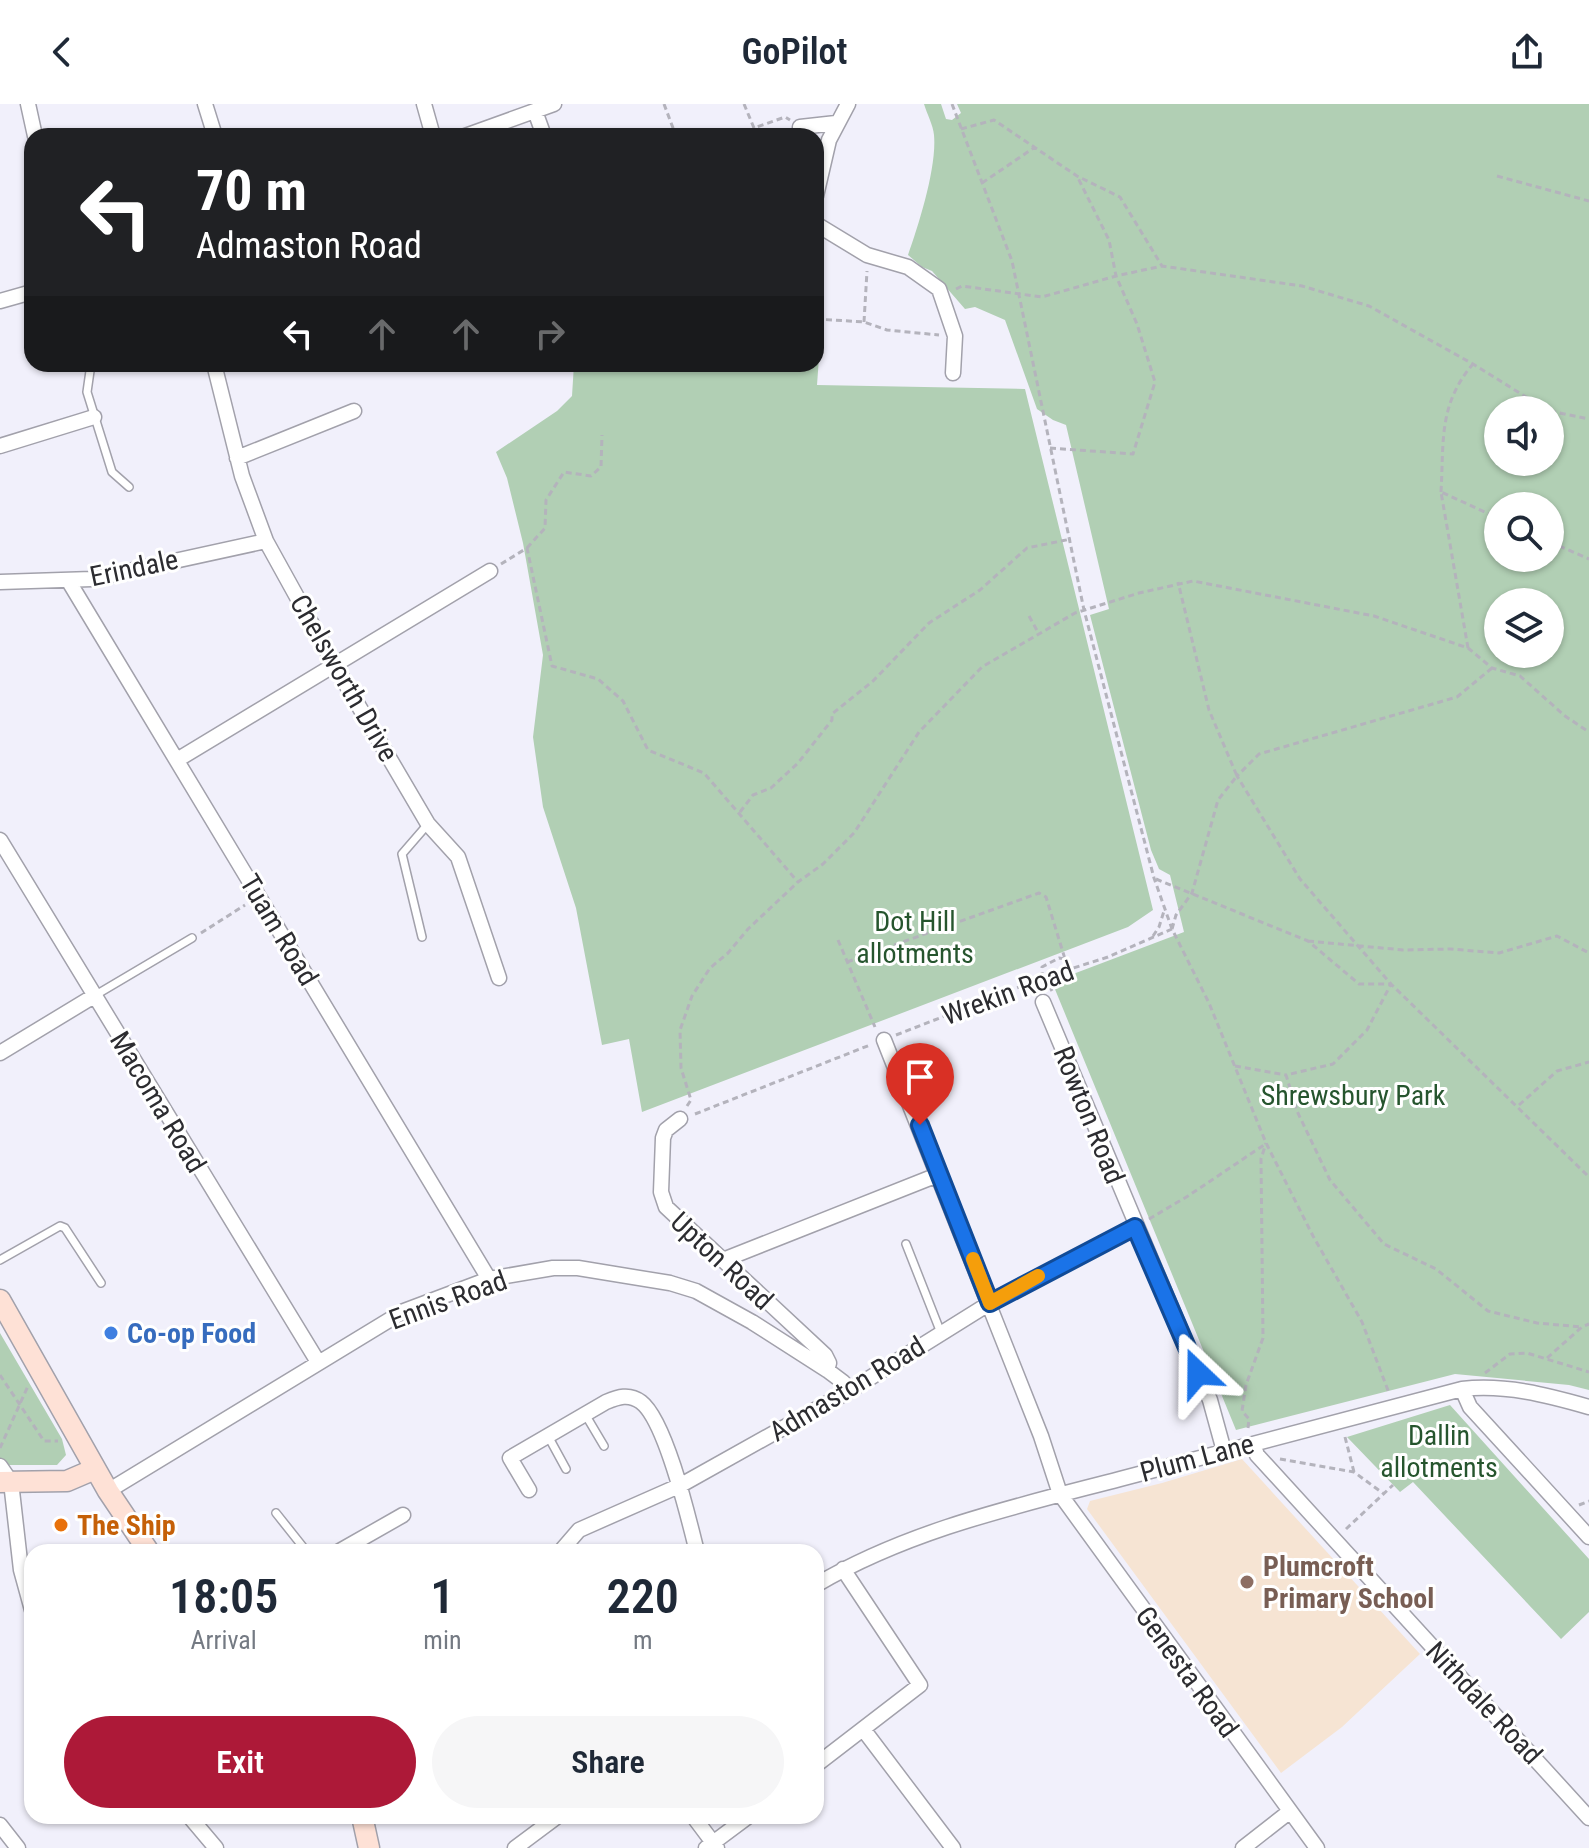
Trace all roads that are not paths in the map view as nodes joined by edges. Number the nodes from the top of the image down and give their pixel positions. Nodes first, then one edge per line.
1 (28, 104) edge
2 (205, 104) edge
3 (424, 104) edge
4 (554, 104) edge
5 (848, 104) edge
6 (535, 111) junction
7 (836, 123) junction
8 (800, 127) road end
9 (33, 128) edge
10 (212, 128) edge
11 (431, 128) edge
12 (487, 128) edge
13 (541, 128) edge
14 (824, 162) edge
15 (824, 229) edge
16 (24, 294) edge
17 (0, 301) edge
18 (90, 372) edge
19 (216, 372) edge
20 (953, 373) dead end
21 (354, 411) dead end
22 (94, 417) junction
23 (0, 446) edge
24 (237, 458) junction
25 (129, 487) dead end
26 (266, 541) junction
27 (490, 571) road end
28 (68, 580) junction
29 (0, 582) edge
30 (334, 664) junction
31 (177, 760) junction
32 (428, 824) junction
33 (0, 840) edge
34 (422, 937) dead end
35 (192, 938) road end
36 (499, 978) dead end
37 (94, 996) junction
38 (1043, 1002) dead end
39 (884, 1040) road end
40 (0, 1053) edge
41 (680, 1119) road end
42 (940, 1174) junction
43 (1135, 1227) junction
44 (906, 1244) dead end
45 (0, 1260) edge
46 (723, 1260) junction
47 (489, 1279) junction
48 (101, 1283) dead end
49 (0, 1300) edge
50 (990, 1303) junction
51 (941, 1333) junction
52 (318, 1362) junction
53 (827, 1370) junction
54 (1462, 1389) junction
55 (849, 1391) junction
56 (1589, 1407) edge
57 (585, 1414) junction
58 (548, 1436) junction
59 (1253, 1444) junction
60 (604, 1446) dead end
61 (1230, 1449) junction
62 (95, 1469) junction
63 (566, 1469) dead end
64 (4, 1477) edge
65 (681, 1485) junction
66 (529, 1490) dead end
67 (108, 1491) junction
68 (1060, 1494) junction
69 (276, 1513) dead end
70 (403, 1515) dead end
71 (1589, 1537) edge
72 (144, 1544) edge
73 (301, 1544) edge
74 (352, 1544) edge
75 (567, 1544) edge
76 (695, 1544) edge
77 (843, 1569) junction
78 (824, 1580) edge
79 (24, 1581) edge
80 (863, 1729) junction
81 (824, 1759) edge
82 (1289, 1812) junction
83 (1589, 1818) edge
84 (196, 1824) edge
85 (364, 1824) edge
86 (547, 1824) edge
87 (698, 1824) edge
88 (739, 1824) edge
89 (0, 1825) edge
90 (712, 1846) edge
91 (18, 1848) edge
92 (216, 1848) edge
93 (369, 1848) edge
94 (515, 1848) edge
95 (953, 1848) edge
96 (1243, 1848) edge
97 (1317, 1848) edge

1 - 9 street
2 - 10 street
3 - 11 street
4 - 6 street
5 - 7 street
6 - 12 street
6 - 13 street
7 - 8 street
7 - 14 street
15 - 20 street
16 - 17 street
18 - 22 lane
19 - 24 street, Chelsworth Drive
21 - 24 street
22 - 23 street
22 - 25 lane
24 - 26 street, Chelsworth Drive
26 - 28 street, Erindale
26 - 30 street, Chelsworth Drive
27 - 30 street
28 - 29 street, Erindale
28 - 31 street, Tuam Road
30 - 31 street
30 - 32 street, Chelsworth Drive
31 - 47 street, Tuam Road
32 - 34 lane
32 - 36 street, Chelsworth Drive
33 - 37 street, Macoma Road
35 - 37 lane
37 - 40 street
37 - 52 street, Macoma Road
38 - 43 street, Rowton Road
39 - 42 street, Genesta Road
41 - 46 street, Upton Road
42 - 46 street
42 - 50 street, Genesta Road
43 - 50 street, Admaston Road
43 - 61 street, Rowton Road
44 - 51 lane
45 - 48 lane
46 - 53 street, Upton Road
47 - 52 street, Ennis Road
47 - 53 street, Ennis Road
49 - 62 street
50 - 51 street, Admaston Road
50 - 68 street, Genesta Road
51 - 55 street, Admaston Road
52 - 67 street, Ennis Road
53 - 55 street, Ennis Road
54 - 56 street, Plum Lane
54 - 59 street, Plum Lane
54 - 71 street
55 - 65 street, Admaston Road
57 - 58 street
57 - 60 lane
57 - 65 street
58 - 63 lane
58 - 66 street
59 - 61 street, Plum Lane
59 - 83 street, Nithdale Road
61 - 68 street, Plum Lane
62 - 64 street
62 - 67 street
64 - 79 street
65 - 75 street, Admaston Road
65 - 76 street
67 - 72 street
68 - 77 street, Plum Lane
68 - 82 street, Genesta Road
69 - 73 lane
70 - 74 street
77 - 78 street, Plum Lane
77 - 80 street
80 - 81 street
80 - 95 street
82 - 96 street
82 - 97 street, Genesta Road
84 - 92 street
85 - 93 street
86 - 94 street
87 - 90 street
88 - 90 street
89 - 91 street

